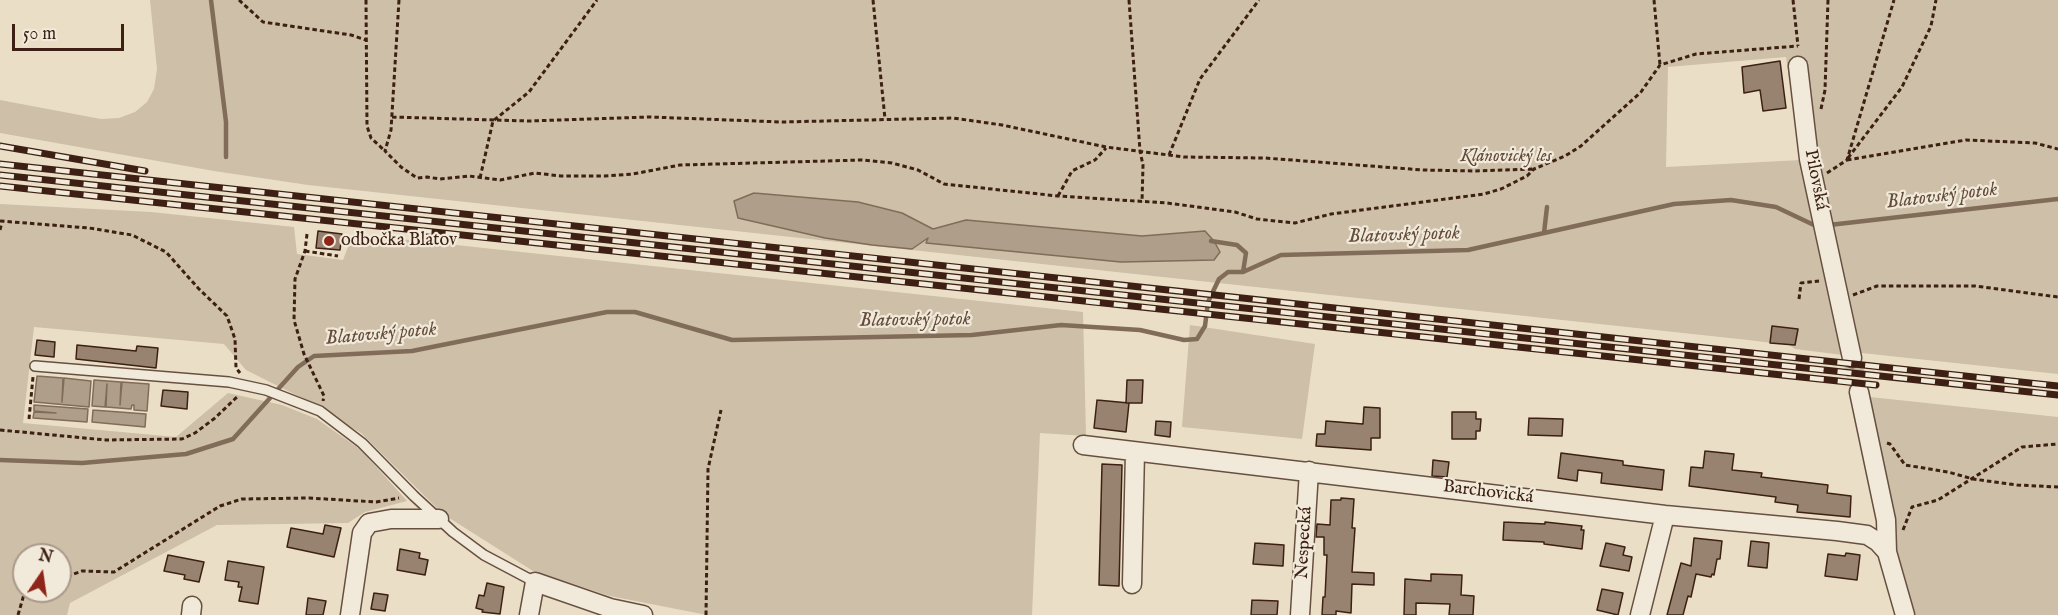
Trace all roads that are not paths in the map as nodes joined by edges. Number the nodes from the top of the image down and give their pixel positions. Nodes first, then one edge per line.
1 (1798, 66) road end
2 (1852, 358) tunnel mouth
3 (34, 366) road end
4 (1859, 392) tunnel mouth
5 (1083, 444) dead end
6 (1135, 452) junction
7 (1309, 471) junction
8 (1665, 515) junction
9 (440, 519) junction
10 (1887, 548) junction
11 (535, 582) junction
12 (1132, 584) dead end
13 (350, 615) edge
14 (529, 615) edge
15 (643, 615) edge
16 (1300, 615) edge
17 (1640, 615) edge
18 (1905, 615) edge

1 - 2 street, Pilovská
3 - 9 lane
4 - 10 street
5 - 6 street, Barchovická
6 - 7 street, Barchovická
6 - 12 street
7 - 8 street, Barchovická
7 - 16 street, Nespecká
8 - 10 street, Barchovická
8 - 17 street
9 - 11 lane
9 - 13 street
10 - 18 street
11 - 14 street
11 - 15 street

